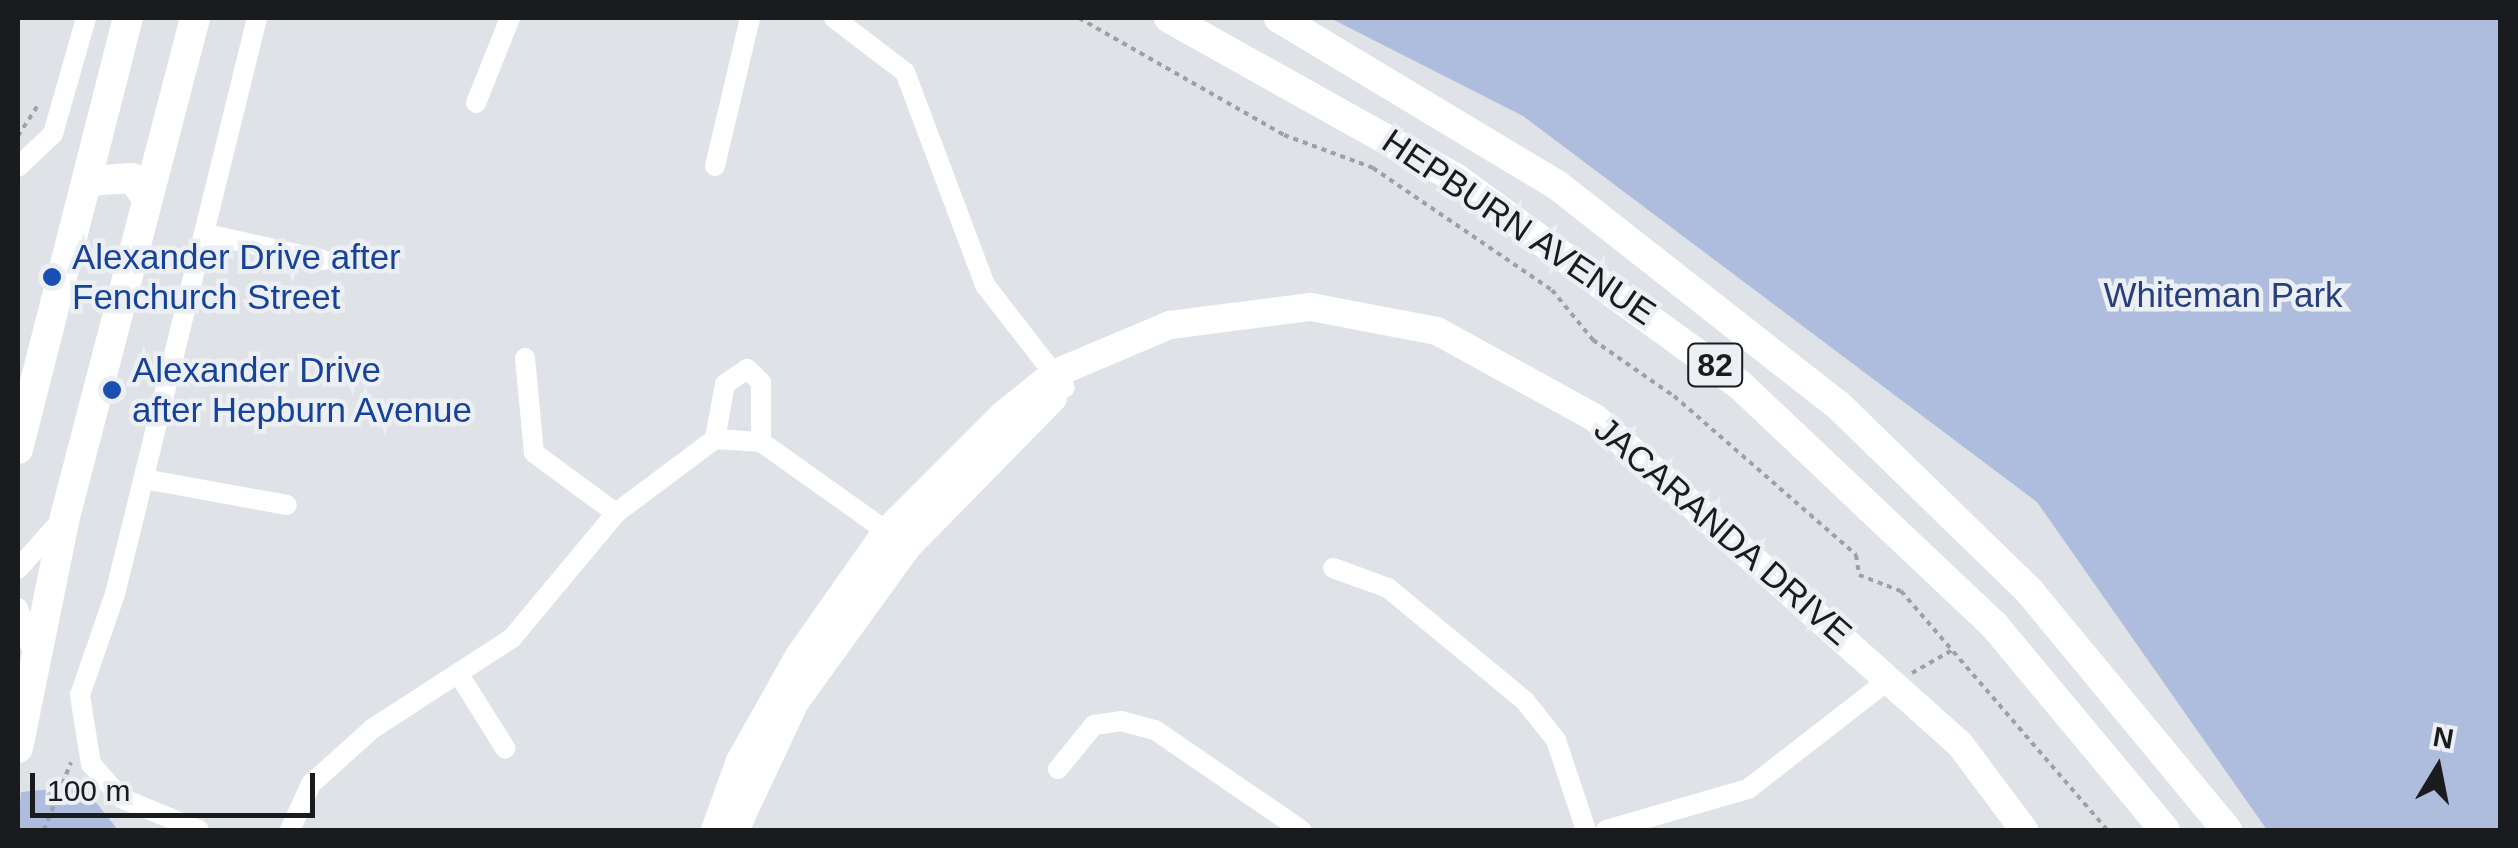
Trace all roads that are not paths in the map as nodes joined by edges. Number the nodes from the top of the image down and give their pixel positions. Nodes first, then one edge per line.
1 (86, 18) edge
2 (128, 18) edge
3 (195, 18) edge
4 (257, 18) edge
5 (510, 18) edge
6 (750, 18) edge
7 (834, 18) edge
8 (1169, 18) edge
9 (1278, 18) edge
10 (476, 103) dead end
11 (715, 166) dead end
12 (18, 167) edge
13 (89, 181) junction
14 (148, 199) junction
15 (207, 234) junction
16 (323, 260) dead end
17 (525, 358) dead end
18 (1059, 381) junction
19 (715, 439) junction
20 (761, 442) junction
21 (18, 449) edge
22 (144, 479) junction
23 (286, 505) dead end
24 (66, 513) junction
25 (616, 513) junction
26 (897, 539) junction
27 (18, 568) edge
28 (1333, 568) dead end
29 (18, 608) edge
30 (36, 660) junction
31 (458, 673) junction
32 (1884, 685) junction
33 (18, 748) edge
34 (505, 748) dead end
35 (1058, 769) dead end
36 (199, 830) edge
37 (290, 830) edge
38 (715, 830) edge
39 (735, 830) edge
40 (1301, 830) edge
41 (1586, 830) edge
42 (1606, 830) edge
43 (2005, 830) edge
44 (2024, 830) edge
45 (2165, 830) edge
46 (2227, 830) edge

1 - 12 street
2 - 13 main road
3 - 14 main road
4 - 15 street
5 - 10 street
6 - 11 street
7 - 18 street
8 - 45 main road, HEPBURN AVENUE / 82
9 - 46 main road, HEPBURN AVENUE / 82
13 - 14 main road
13 - 21 main road
14 - 24 main road
15 - 16 street
15 - 22 street
17 - 25 street
18 - 26 street, JACARANDA DRIVE
18 - 32 street, JACARANDA DRIVE
19 - 20 street
19 - 20 street
19 - 25 street
20 - 26 street
22 - 23 street
22 - 36 street
24 - 27 street
24 - 30 main road
25 - 31 street
26 - 38 street, JACARANDA DRIVE
26 - 39 street, JACARANDA DRIVE
28 - 41 street
29 - 30 street
30 - 33 main road
31 - 34 street
31 - 37 street
32 - 42 street
32 - 43 street, JACARANDA DRIVE
32 - 44 street, JACARANDA DRIVE
35 - 40 street

